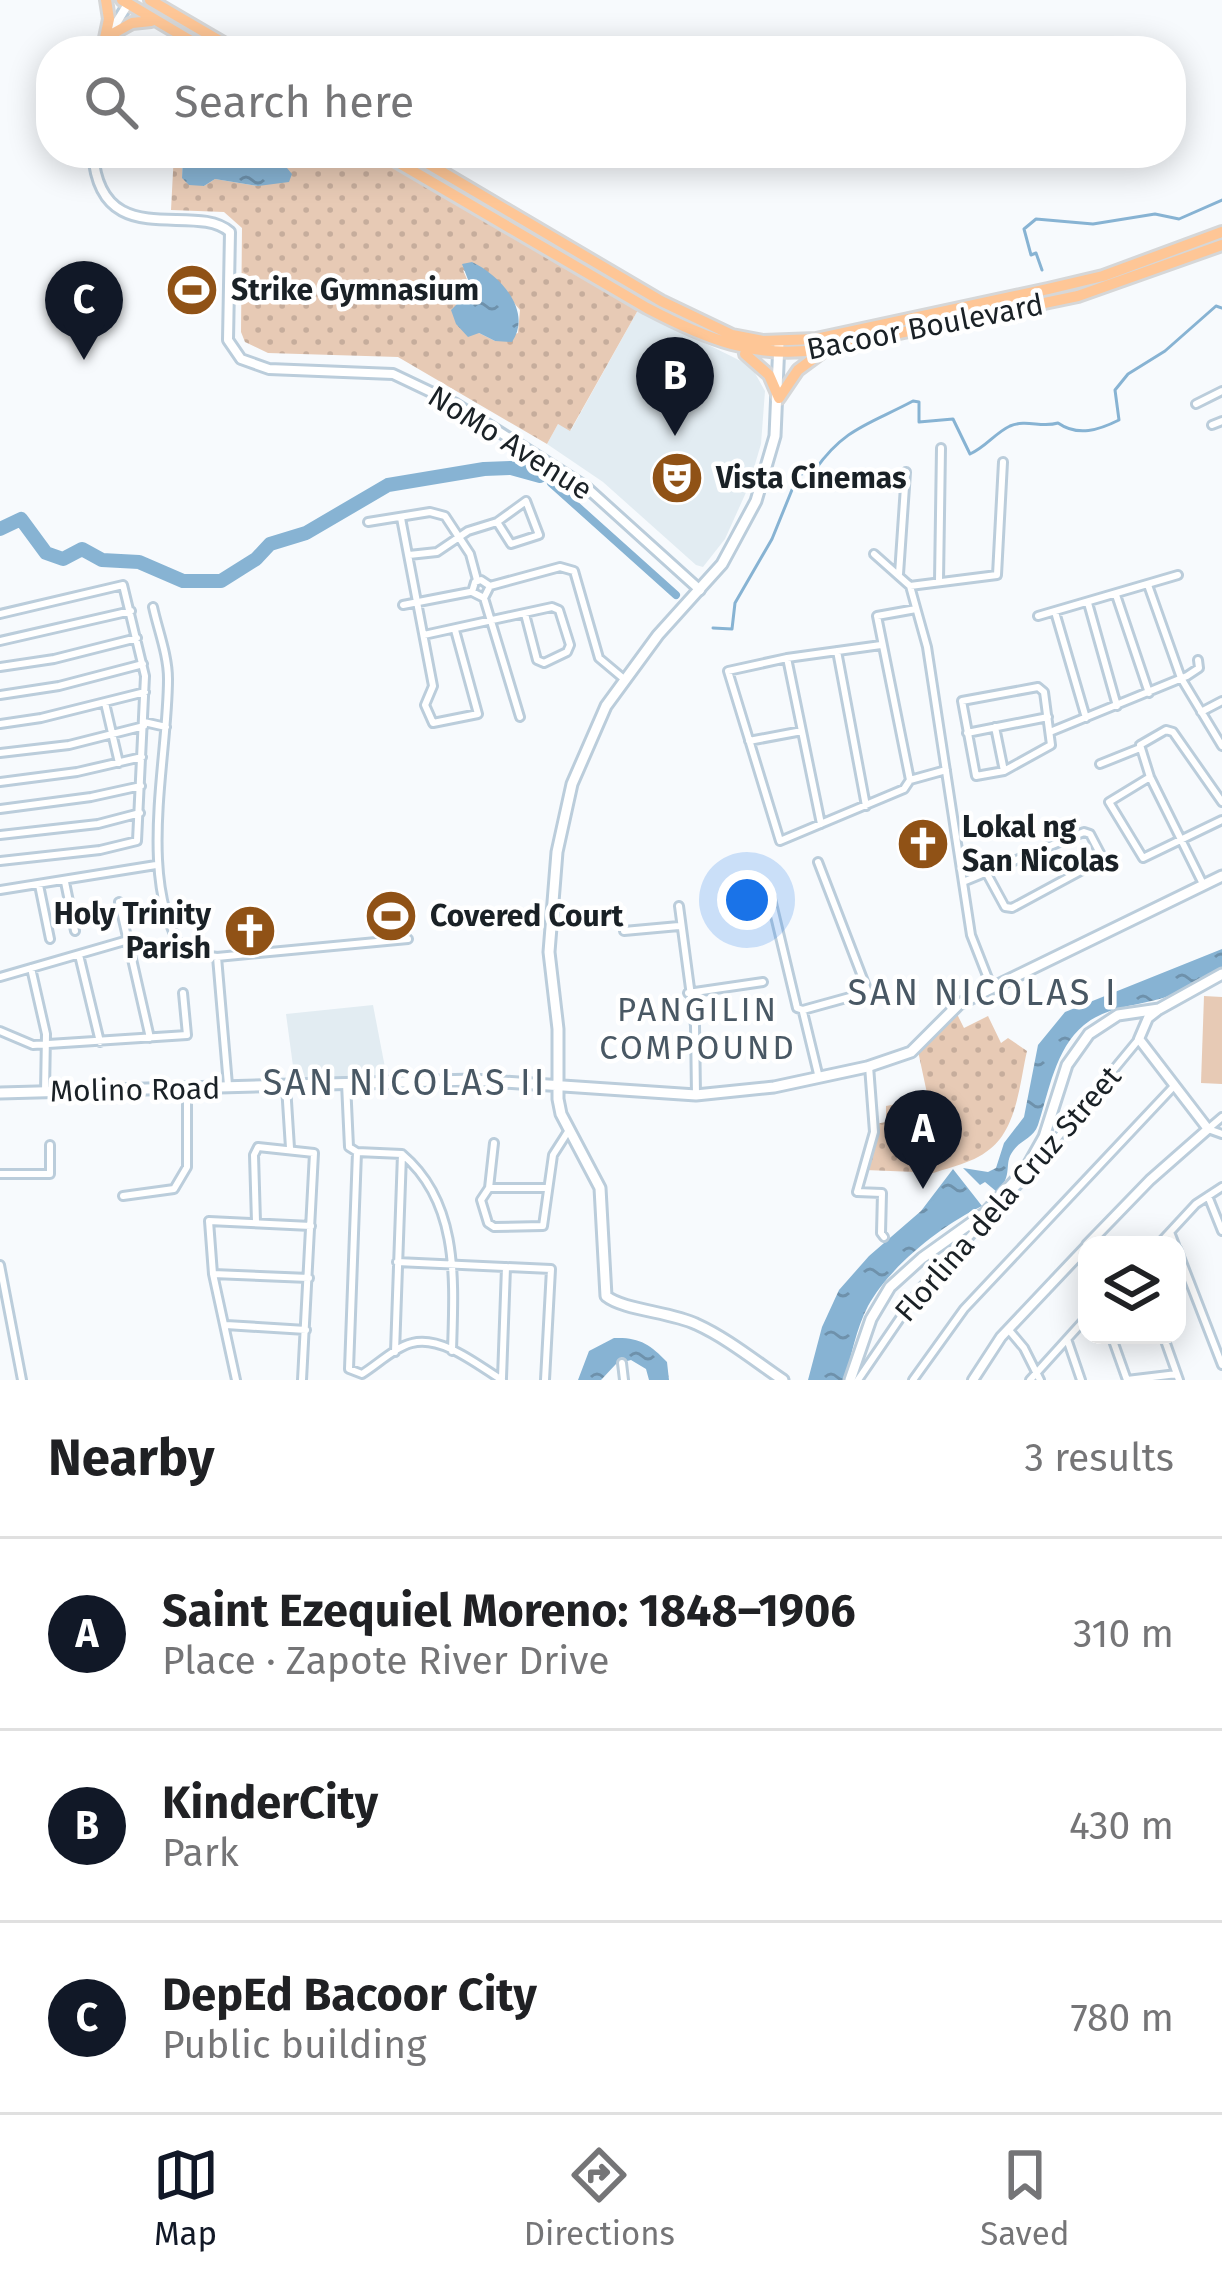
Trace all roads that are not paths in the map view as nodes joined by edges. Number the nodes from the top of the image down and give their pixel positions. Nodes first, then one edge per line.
1 (106, 0) edge
2 (151, 0) edge
3 (128, 1) edge
4 (166, 5) edge
5 (156, 21) junction
6 (106, 36) edge
7 (106, 36) edge
8 (109, 36) edge
9 (182, 36) edge
10 (214, 36) edge
11 (97, 168) edge
12 (408, 168) edge
13 (436, 168) edge
14 (1222, 232) edge
15 (1222, 245) edge
16 (731, 346) junction
17 (779, 348) junction
18 (832, 348) junction
19 (1221, 393) edge
20 (778, 398) junction
21 (1196, 404) dead end
22 (1222, 421) edge
23 (1213, 424) dead end
24 (940, 448) dead end
25 (1003, 462) dead end
26 (906, 472) dead end
27 (401, 518) junction
28 (368, 522) dead end
29 (496, 522) junction
30 (460, 537) junction
31 (874, 554) dead end
32 (409, 555) junction
33 (899, 574) junction
34 (1178, 575) dead end
35 (477, 580) junction
36 (939, 581) junction
37 (1148, 585) junction
38 (490, 586) junction
39 (910, 586) junction
40 (700, 590) junction
41 (472, 592) junction
42 (1116, 595) junction
43 (484, 598) junction
44 (419, 602) junction
45 (1088, 603) junction
46 (403, 604) dead end
47 (153, 607) dead end
48 (916, 608) junction
49 (132, 610) junction
50 (1054, 612) junction
51 (0, 614) edge
52 (525, 614) junction
53 (1038, 616) dead end
54 (491, 622) junction
55 (455, 630) junction
56 (424, 634) junction
57 (138, 638) junction
58 (0, 641) edge
59 (881, 645) junction
60 (836, 650) junction
61 (787, 658) junction
62 (1198, 660) dead end
63 (144, 663) junction
64 (0, 667) edge
65 (1181, 678) junction
66 (624, 679) junction
67 (145, 692) junction
68 (1149, 693) junction
69 (0, 695) edge
70 (1222, 701) edge
71 (105, 703) junction
72 (1117, 706) junction
73 (1202, 712) junction
74 (520, 717) dead end
75 (1048, 717) junction
76 (1086, 718) junction
77 (0, 724) edge
78 (144, 727) junction
79 (163, 727) junction
80 (995, 727) junction
81 (802, 731) junction
82 (1050, 732) junction
83 (968, 733) junction
84 (113, 734) junction
85 (749, 740) junction
86 (1222, 745) edge
87 (1140, 748) junction
88 (0, 753) edge
89 (142, 757) junction
90 (119, 763) junction
91 (1100, 764) dead end
92 (946, 770) junction
93 (1004, 771) junction
94 (1150, 777) junction
95 (910, 780) junction
96 (0, 782) edge
97 (140, 786) junction
98 (1222, 802) edge
99 (866, 806) junction
100 (0, 808) edge
101 (140, 813) junction
102 (1222, 820) edge
103 (821, 824) junction
104 (0, 835) edge
105 (1182, 840) junction
106 (0, 861) edge
107 (818, 862) dead end
108 (158, 865) junction
109 (986, 872) junction
110 (1222, 876) edge
111 (64, 882) junction
112 (963, 882) junction
113 (1203, 884) junction
114 (39, 885) junction
115 (0, 890) edge
116 (770, 895) dead end
117 (119, 902) dead end
118 (679, 906) dead end
119 (680, 926) junction
120 (75, 931) dead end
121 (625, 931) dead end
122 (50, 939) dead end
123 (408, 939) dead end
124 (128, 940) junction
125 (80, 955) junction
126 (217, 957) junction
127 (31, 968) junction
128 (1222, 974) edge
129 (0, 977) edge
130 (763, 982) dead end
131 (992, 986) junction
132 (688, 992) junction
133 (183, 993) dead end
134 (1159, 1009) junction
135 (803, 1010) junction
136 (0, 1031) edge
137 (150, 1038) junction
138 (1138, 1040) junction
139 (100, 1042) junction
140 (46, 1044) junction
141 (869, 1066) junction
142 (819, 1078) junction
143 (346, 1083) junction
144 (557, 1085) junction
145 (1174, 1085) junction
146 (286, 1086) junction
147 (228, 1089) junction
148 (187, 1090) junction
149 (45, 1092) junction
150 (0, 1093) edge
151 (696, 1095) junction
152 (1222, 1117) edge
153 (1208, 1129) junction
154 (569, 1130) junction
155 (1222, 1134) edge
156 (494, 1144) dead end
157 (50, 1145) dead end
158 (290, 1148) junction
159 (357, 1152) junction
160 (402, 1154) junction
161 (0, 1174) edge
162 (1222, 1186) edge
163 (490, 1188) junction
164 (547, 1188) junction
165 (1208, 1195) junction
166 (123, 1196) dead end
167 (256, 1222) junction
168 (311, 1226) junction
169 (1170, 1232) junction
170 (1222, 1232) edge
171 (1096, 1236) edge
172 (1166, 1236) edge
173 (1172, 1236) edge
174 (884, 1238) dead end
175 (1078, 1255) edge
176 (397, 1262) junction
177 (0, 1265) edge
178 (454, 1266) junction
179 (506, 1267) junction
180 (1186, 1273) edge
181 (214, 1274) junction
182 (309, 1279) junction
183 (224, 1325) junction
184 (1078, 1328) edge
185 (1008, 1329) junction
186 (306, 1330) junction
187 (1067, 1340) junction
188 (1114, 1344) edge
189 (1166, 1344) edge
190 (452, 1351) junction
191 (395, 1352) junction
192 (622, 1364) dead end
193 (1222, 1365) edge
194 (1037, 1370) junction
195 (1179, 1377) edge
196 (22, 1380) edge
197 (236, 1380) edge
198 (302, 1380) edge
199 (502, 1380) edge
200 (545, 1380) edge
201 (624, 1380) edge
202 (783, 1380) edge
203 (854, 1380) edge
204 (914, 1380) edge
205 (973, 1380) edge
206 (1030, 1380) edge
207 (1040, 1380) edge
208 (1082, 1380) edge
209 (1126, 1380) edge

1 - 6 main road
2 - 4 main road
3 - 5 main road
3 - 7 street
4 - 10 main road
5 - 8 main road
5 - 9 main road
11 - 40 street, NoMo Avenue
12 - 16 main road, Bacoor Boulevard
13 - 17 main road, Bacoor Boulevard
14 - 17 main road, Bacoor Boulevard
15 - 18 main road, Bacoor Boulevard
16 - 17 main road, Bacoor Boulevard
16 - 20 main road
17 - 18 main road, Bacoor Boulevard
17 - 20 main road
18 - 20 main road
19 - 21 street
20 - 40 main road
22 - 23 street
24 - 36 street
25 - 36 street
26 - 33 street
27 - 28 street
27 - 30 street
27 - 32 street
29 - 29 street
29 - 30 street
30 - 32 street
30 - 35 street
31 - 33 street
32 - 44 street
33 - 39 street
34 - 37 street
35 - 38 street
35 - 41 street
36 - 39 street
37 - 42 street
37 - 65 street
38 - 43 street
38 - 66 street
39 - 48 street
40 - 66 main road
41 - 43 street
41 - 44 street
42 - 45 street
42 - 68 street
43 - 54 street
44 - 46 street
44 - 56 street
45 - 50 street
45 - 72 street
47 - 79 street
48 - 59 street
48 - 92 street
49 - 51 street
49 - 57 street
49 - 58 street
50 - 53 street
50 - 76 street
52 - 52 street
52 - 54 street
54 - 55 street
54 - 74 street
55 - 56 street
55 - 56 street
57 - 63 street
57 - 64 street
59 - 60 street
59 - 95 street
60 - 61 street
60 - 99 street
61 - 81 street
61 - 85 street
62 - 65 street
63 - 67 street
63 - 69 street
65 - 68 street
65 - 73 street
66 - 144 main road
67 - 71 street
67 - 78 street
68 - 72 street
70 - 73 street
71 - 77 street
71 - 84 street
72 - 76 street
73 - 86 street
75 - 80 street
75 - 82 street
75 - 83 street
76 - 82 street
78 - 79 street
78 - 84 street
78 - 89 street
79 - 108 street
80 - 83 street
80 - 93 street
81 - 85 street
81 - 103 street
82 - 93 street
83 - 93 street
84 - 88 street
84 - 90 street
85 - 103 street
87 - 91 street
87 - 94 street
87 - 98 street
89 - 90 street
89 - 97 street
90 - 96 street
92 - 95 street
92 - 112 street
94 - 105 street
94 - 105 street
95 - 99 street
97 - 100 street
97 - 101 street
99 - 103 street
101 - 104 street
101 - 106 street
102 - 105 street
105 - 113 street
107 - 135 street
108 - 111 street
108 - 126 street
109 - 109 street
109 - 112 street
110 - 113 main road, Molino Road
111 - 114 street
111 - 120 street
112 - 131 street
113 - 131 main road, Molino Road
114 - 115 street
114 - 122 street
116 - 135 street
117 - 124 street
118 - 119 street
119 - 121 street
119 - 132 street
123 - 126 street
124 - 125 street
124 - 137 street
125 - 127 street
125 - 139 street
126 - 147 street
127 - 129 street
127 - 140 street
128 - 134 main road
130 - 132 street
131 - 141 main road, Molino Road
132 - 151 street
133 - 137 street
134 - 138 street, Florlina dela Cruz Street
134 - 203 main road
135 - 142 street
136 - 140 street
137 - 139 street
138 - 145 street
138 - 203 street, Florlina dela Cruz Street
139 - 140 street
140 - 149 street
141 - 142 main road, Molino Road
141 - 174 street
142 - 151 main road, Molino Road
143 - 144 main road, Molino Road
143 - 146 main road, Molino Road
143 - 159 street
144 - 151 main road, Molino Road
144 - 154 main road
145 - 153 street
145 - 204 street
146 - 147 main road, Molino Road
146 - 158 street
147 - 148 main road, Molino Road
148 - 149 main road, Molino Road
148 - 166 street
149 - 150 main road, Molino Road
152 - 153 street
153 - 155 street
153 - 171 street
154 - 164 street
154 - 202 main road
156 - 163 street
157 - 161 street
158 - 167 street
158 - 168 street
159 - 160 street
159 - 191 street
160 - 176 street
160 - 178 street
162 - 165 street
163 - 164 street
163 - 164 street
165 - 169 street
165 - 170 street
167 - 168 street
167 - 181 street
168 - 182 street
169 - 172 street
169 - 173 street
175 - 185 street
176 - 178 street
176 - 191 street
177 - 196 street
178 - 179 street
178 - 190 street
179 - 199 street
179 - 200 street
180 - 193 street
181 - 182 street
181 - 183 street
182 - 186 street
183 - 186 street
183 - 197 street
184 - 187 street
185 - 194 street
185 - 205 street
186 - 198 street
187 - 194 street
187 - 208 street
188 - 209 street
189 - 195 street
190 - 191 street
190 - 199 street
192 - 201 street
194 - 206 street
194 - 207 street
195 - 209 street

